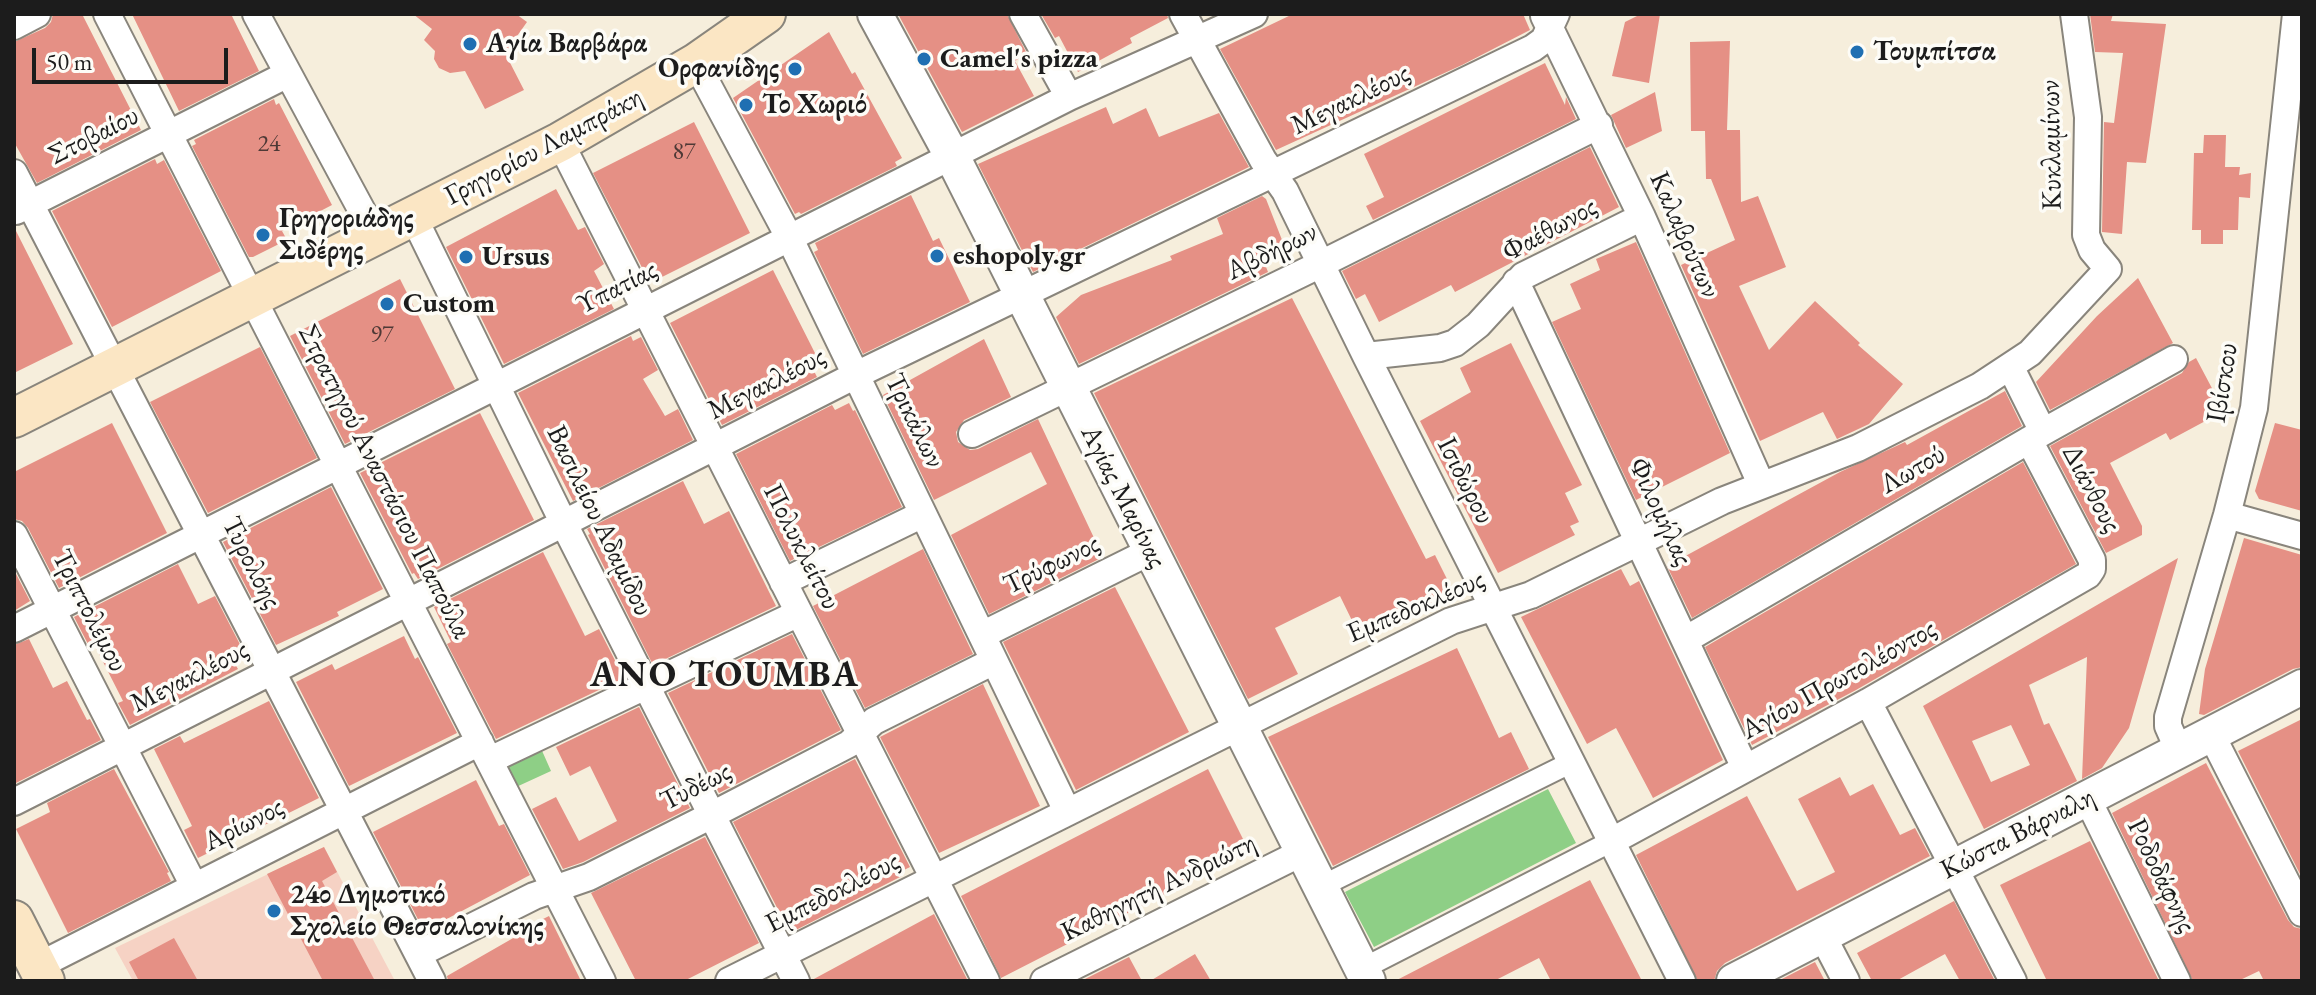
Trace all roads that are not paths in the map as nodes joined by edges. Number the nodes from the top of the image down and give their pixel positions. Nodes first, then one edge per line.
1 (37, 14) edge
2 (107, 14) edge
3 (256, 14) edge
4 (766, 14) edge
5 (875, 14) edge
6 (1023, 14) edge
7 (1183, 14) edge
8 (1254, 14) edge
9 (2074, 14) edge
10 (2296, 14) edge
11 (1550, 19) edge
12 (14, 26) edge
13 (1198, 40) junction
14 (696, 63) junction
15 (288, 74) junction
16 (1069, 97) junction
17 (1599, 125) junction
18 (168, 135) junction
19 (560, 142) junction
20 (952, 156) junction
21 (14, 173) edge
22 (1273, 174) junction
23 (22, 208) edge
24 (413, 216) junction
25 (1642, 217) junction
26 (375, 235) junction
27 (789, 237) junction
28 (1321, 264) junction
29 (2108, 269) joint
30 (1516, 282) junction
31 (1021, 293) junction
32 (254, 298) junction
33 (645, 310) junction
34 (1366, 356) junction
35 (2174, 359) dead end
36 (2011, 368) junction
37 (114, 369) junction
38 (856, 375) junction
39 (496, 385) junction
40 (1068, 387) junction
41 (14, 418) edge
42 (972, 434) dead end
43 (2036, 436) junction
44 (714, 447) junction
45 (338, 464) junction
46 (1761, 484) junction
47 (923, 514) junction
48 (2227, 515) junction
49 (564, 524) junction
50 (200, 534) junction
51 (14, 535) edge
52 (2302, 536) edge
53 (1638, 541) junction
54 (1151, 551) junction
55 (2092, 569) joint
56 (783, 582) junction
57 (409, 602) junction
58 (1493, 607) junction
59 (52, 609) junction
60 (799, 613) junction
61 (14, 629) edge
62 (982, 635) junction
63 (1685, 640) junction
64 (994, 661) junction
65 (271, 672) junction
66 (646, 686) junction
67 (2302, 687) edge
68 (1868, 702) junction
69 (1238, 725) junction
70 (860, 734) junction
71 (2211, 734) junction
72 (122, 747) junction
73 (485, 751) junction
74 (2179, 751) junction
75 (1572, 762) junction
76 (1745, 768) junction
77 (2087, 798) junction
78 (14, 802) edge
79 (343, 810) junction
80 (1067, 811) junction
81 (712, 815) junction
82 (1612, 841) junction
83 (1303, 852) junction
84 (1953, 868) junction
85 (934, 879) junction
86 (194, 886) junction
87 (1320, 887) junction
88 (555, 888) junction
89 (2302, 913) edge
90 (15, 924) edge
91 (1822, 935) junction
92 (418, 954) junction
93 (782, 955) junction
94 (42, 973) edge
95 (1365, 975) edge
96 (432, 981) edge
97 (602, 981) edge
98 (729, 981) edge
99 (796, 981) edge
100 (986, 981) edge
101 (1044, 981) edge
102 (1682, 981) edge
103 (1734, 981) edge
104 (1846, 981) edge
105 (2013, 981) edge
106 (2177, 981) edge

1 - 12 street
2 - 18 street, Στρατηγού Αναστάσιου Παπούλα
3 - 15 street
4 - 14 main road, Γρηγορίου Λαμπράκη
5 - 20 street, Αγίας Μαρίνας
6 - 16 street
7 - 13 street, Ισιδώρου
8 - 13 street, Υπατίας
9 - 29 street, Κυκλαμίνων
10 - 48 street, Ιβίσκου
11 - 17 street, Καλαβρύτων
11 - 22 street, Μεγακλέους
13 - 16 street, Υπατίας
13 - 22 street, Ισιδώρου
14 - 19 main road, Γρηγορίου Λαμπράκη
14 - 27 street, Τρικάλων
15 - 18 street, Στοβαίου
15 - 26 street
16 - 20 street, Υπατίας
17 - 25 street, Καλαβρύτων
17 - 28 street, Αβδήρων
18 - 23 street, Στοβαίου
18 - 32 street, Στρατηγού Αναστάσιου Παπούλα
19 - 24 main road, Γρηγορίου Λαμπράκη
19 - 33 street, Πολυκλείτου
20 - 27 street, Υπατίας
20 - 31 street, Αγίας Μαρίνας
21 - 23 street, Τυρολόης
22 - 28 street, Ισιδώρου
22 - 31 street, Μεγακλέους
23 - 37 street, Τυρολόης
24 - 26 main road, Γρηγορίου Λαμπράκη
24 - 39 street, Βασιλείου Αδαμίδου
25 - 30 street, Φαέθωνος
25 - 46 street, Καλαβρύτων
26 - 32 main road, Γρηγορίου Λαμπράκη
27 - 33 street, Υπατίας
27 - 38 street, Τρικάλων
28 - 34 street, Ισιδώρου
28 - 40 street, Αβδήρων
29 - 36 street, Εμπεδοκλέους
30 - 34 street, Φαέθωνος
30 - 53 street, Φιλομήλας
31 - 38 street, Μεγακλέους
31 - 40 street, Αγίας Μαρίνας
32 - 37 main road, Γρηγορίου Λαμπράκη
32 - 45 street, Στρατηγού Αναστάσιου Παπούλα
33 - 39 street, Υπατίας
33 - 44 street, Πολυκλείτου
34 - 58 street, Ισιδώρου
35 - 43 street, Λωτού
36 - 43 street, Διάνθους
36 - 46 street, Εμπεδοκλέους
37 - 41 main road, Γρηγορίου Λαμπράκη
37 - 50 street, Τυρολόης
38 - 44 street, Μεγακλέους
38 - 47 street, Τρικάλων
39 - 45 street, Υπατίας
39 - 49 street, Βασιλείου Αδαμίδου
40 - 42 street, Αβδήρων
40 - 54 street, Αγίας Μαρίνας
43 - 55 street, Διάνθους
43 - 63 street, Λωτού
44 - 49 street, Μεγακλέους
44 - 56 street, Πολυκλείτου
45 - 50 street, Υπατίας
45 - 57 street, Στρατηγού Αναστάσιου Παπούλα
46 - 53 street, Εμπεδοκλέους
47 - 56 street
47 - 62 street, Τρικάλων
48 - 52 street
48 - 74 street, Ιβίσκου
49 - 57 street, Μεγακλέους
49 - 66 street, Βασιλείου Αδαμίδου
50 - 59 street, Υπατίας
50 - 65 street, Τυρολόης
51 - 59 street, Τριπτολέμου
53 - 58 street, Εμπεδοκλέους
53 - 63 street, Φιλομήλας
54 - 62 street, Τρύφωνος
54 - 69 street, Αγίας Μαρίνας
55 - 68 street, Αγίου Πρωτολέοντος
56 - 60 street, Πολυκλείτου
57 - 65 street, Μεγακλέους
57 - 73 street, Στρατηγού Αναστάσιου Παπούλα
58 - 69 street, Εμπεδοκλέους
58 - 75 street, Ισιδώρου
59 - 61 street, Υπατίας
59 - 72 street, Τριπτολέμου
60 - 66 street, Αρίωνος
60 - 70 street, Πολυκλείτου
62 - 64 street, Τρικάλων
63 - 76 street, Φιλομήλας
64 - 70 street, Τυδέως
64 - 80 street, Τρικάλων
65 - 72 street, Μεγακλέους
65 - 79 street, Τυρολόης
66 - 73 street, Αρίωνος
66 - 81 street, Βασιλείου Αδαμίδου
67 - 71 street, Κώστα Βάρναλη
68 - 76 street, Αγίου Πρωτολέοντος
68 - 84 street
69 - 80 street, Εμπεδοκλέους
69 - 83 street, Αγίας Μαρίνας
70 - 81 street, Τυδέως
70 - 85 street, Πολυκλείτου
71 - 74 street, Κώστα Βάρναλη
71 - 89 street
72 - 78 street, Μεγακλέους
72 - 86 street, Τριπτολέμου
73 - 79 street, Αρίωνος
73 - 88 street, Στρατηγού Αναστάσιου Παπούλα
74 - 77 street, Κώστα Βάρναλη
75 - 82 street, Ισιδώρου
75 - 87 street
76 - 82 street, Αγίου Πρωτολέοντος
77 - 84 street, Κώστα Βάρναλη
77 - 106 street, Ροδοδάφνης
79 - 86 street, Αρίωνος
79 - 92 street, Τυρολόης
80 - 85 street, Εμπεδοκλέους
81 - 88 street, Τυδέως
81 - 93 street, Βασιλείου Αδαμίδου
82 - 95 street
82 - 102 street, Ισιδώρου
83 - 87 street, Αγίας Μαρίνας
83 - 101 street, Καθηγητή Ανδριώτη
84 - 91 street, Κώστα Βάρναλη
84 - 105 street
85 - 93 street, Εμπεδοκλέους
85 - 100 street, Πολυκλείτου
86 - 94 street, Αρίωνος
87 - 95 street, Αγίας Μαρίνας
88 - 92 street, Τυδέως
88 - 97 street, Στρατηγού Αναστάσιου Παπούλα
90 - 94 main road
91 - 103 street, Κώστα Βάρναλη
91 - 104 street
92 - 96 street, Τυρολόης
93 - 98 street, Εμπεδοκλέους
93 - 99 street, Βασιλείου Αδαμίδου

